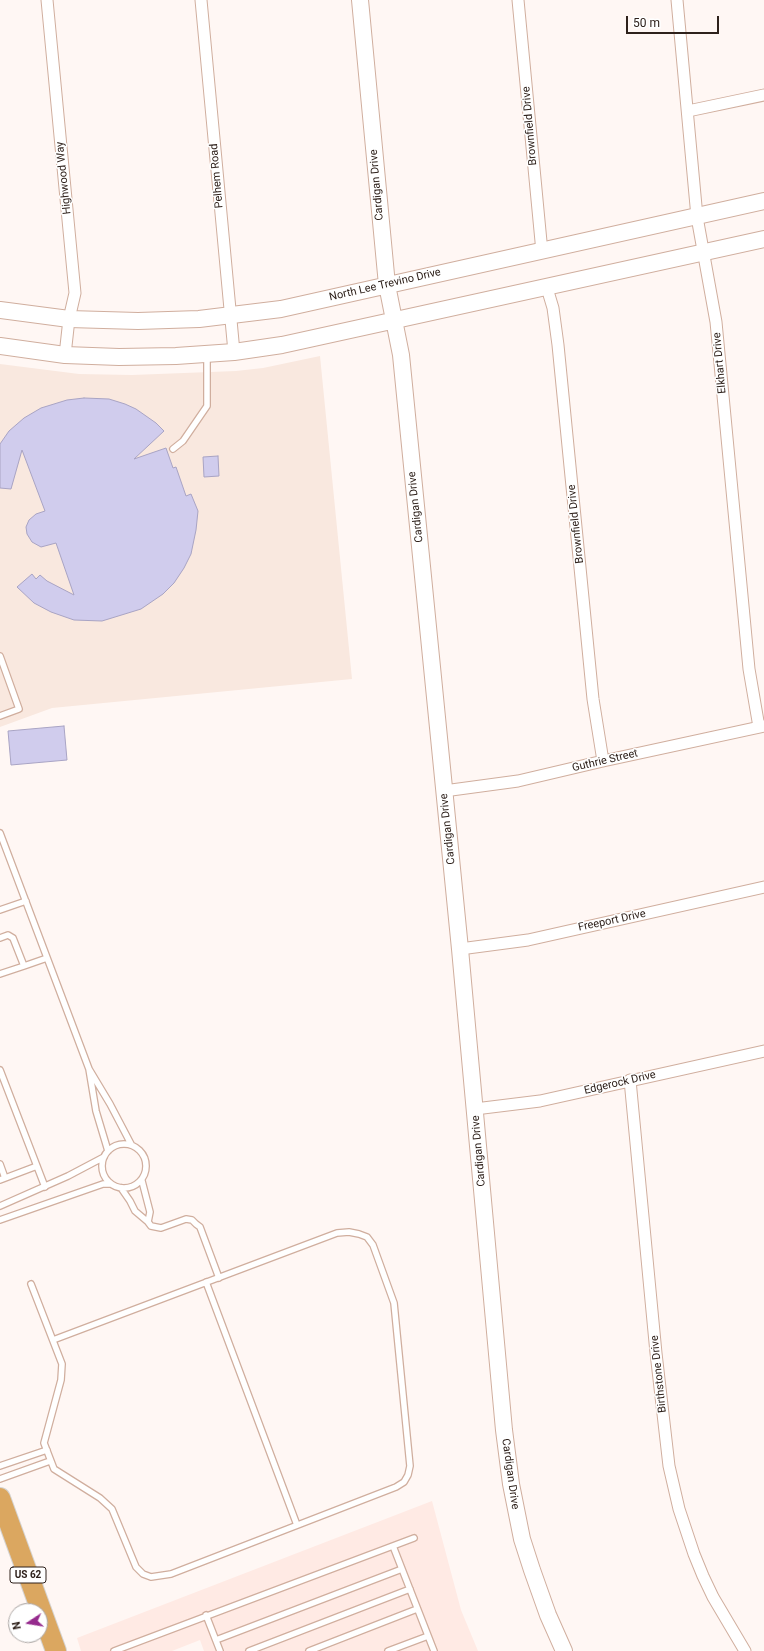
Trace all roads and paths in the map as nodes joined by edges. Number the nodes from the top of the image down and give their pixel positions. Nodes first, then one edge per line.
1 (47, 0) edge
2 (201, 0) edge
3 (360, 0) edge
4 (518, 0) edge
5 (677, 0) edge
6 (764, 95) edge
7 (688, 112) junction
8 (764, 201) edge
9 (697, 217) junction
10 (764, 239) edge
11 (542, 252) junction
12 (703, 252) junction
13 (387, 285) junction
14 (547, 288) junction
15 (0, 310) edge
16 (230, 316) junction
17 (69, 319) junction
18 (394, 321) junction
19 (0, 346) edge
20 (234, 352) junction
21 (206, 354) junction
22 (65, 355) junction
23 (173, 449) dead end
24 (0, 656) edge
25 (0, 716) edge
26 (762, 727) edge
27 (603, 761) junction
28 (444, 791) junction
29 (0, 833) edge
30 (764, 887) edge
31 (26, 901) junction
32 (0, 910) edge
33 (0, 938) edge
34 (460, 949) junction
35 (47, 958) junction
36 (24, 966) junction
37 (0, 974) edge
38 (764, 1050) edge
39 (89, 1069) junction
40 (0, 1070) edge
41 (630, 1080) junction
42 (475, 1109) junction
43 (131, 1144) junction
44 (108, 1151) junction
45 (104, 1157) junction
46 (0, 1164) edge
47 (37, 1166) junction
48 (3, 1179) edge
49 (142, 1181) junction
50 (111, 1184) junction
51 (45, 1187) junction
52 (120, 1188) junction
53 (0, 1206) edge
54 (0, 1220) edge
55 (148, 1222) junction
56 (219, 1278) junction
57 (206, 1282) junction
58 (31, 1284) dead end
59 (53, 1340) junction
60 (47, 1450) junction
61 (50, 1461) junction
62 (0, 1466) edge
63 (0, 1478) edge
64 (0, 1498) edge
65 (297, 1526) junction
66 (414, 1538) dead end
67 (393, 1546) junction
68 (402, 1569) junction
69 (410, 1589) junction
70 (417, 1609) junction
71 (206, 1615) junction
72 (428, 1636) junction
73 (216, 1640) junction
74 (56, 1651) edge
75 (114, 1651) edge
76 (220, 1651) edge
77 (249, 1651) edge
78 (309, 1651) edge
79 (388, 1651) edge
80 (434, 1651) edge
81 (564, 1651) edge
82 (745, 1651) edge

1 - 17 street, Highwood Way
2 - 16 street, Pelhem Road
3 - 13 street, Cardigan Drive
4 - 11 street, Brownfield Drive
5 - 7 street, Elkhart Drive
6 - 7 street
7 - 9 street, Elkhart Drive
8 - 9 street, North Lee Trevino Drive
9 - 11 street, North Lee Trevino Drive
9 - 12 street, Elkhart Drive
10 - 12 street
11 - 13 street, North Lee Trevino Drive
12 - 14 street
12 - 26 street, Elkhart Drive
13 - 16 street, North Lee Trevino Drive
13 - 18 street, Cardigan Drive
14 - 18 street
14 - 27 street, Brownfield Drive
15 - 17 street, North Lee Trevino Drive
16 - 17 street, North Lee Trevino Drive
16 - 20 street, Pelhem Road
17 - 22 street, Highwood Way
18 - 20 street
18 - 28 street, Cardigan Drive
19 - 22 street
20 - 21 street
21 - 22 street
21 - 23 lane
24 - 25 lane
26 - 27 street, Guthrie Street
27 - 28 street, Guthrie Street
28 - 34 street, Cardigan Drive
29 - 31 lane
30 - 34 street, Freeport Drive
31 - 32 lane
31 - 35 lane
33 - 36 lane
34 - 42 street, Cardigan Drive
35 - 36 lane
35 - 39 lane
36 - 37 lane
38 - 41 street, Edgerock Drive
39 - 43 lane
39 - 44 lane
40 - 47 lane
41 - 42 street, Edgerock Drive
41 - 82 street, Birthstone Drive
42 - 81 street, Cardigan Drive
43 - 44 lane
43 - 49 lane
44 - 45 lane
45 - 50 lane
45 - 51 lane
46 - 48 lane
47 - 48 lane
47 - 51 lane
49 - 52 lane
49 - 55 lane
50 - 52 lane
50 - 54 lane
51 - 53 lane
52 - 55 lane
55 - 56 lane
56 - 57 lane
56 - 65 lane
57 - 59 lane
57 - 65 lane
58 - 59 lane
59 - 60 lane
60 - 61 lane
60 - 62 lane
61 - 63 lane
61 - 65 lane
64 - 74 highway, US 62
66 - 67 lane
67 - 68 lane
67 - 71 lane
68 - 69 lane
68 - 73 lane
69 - 70 lane
69 - 77 lane
70 - 72 lane
70 - 78 lane
71 - 73 lane
71 - 75 lane
72 - 79 lane
72 - 80 lane
73 - 76 lane

